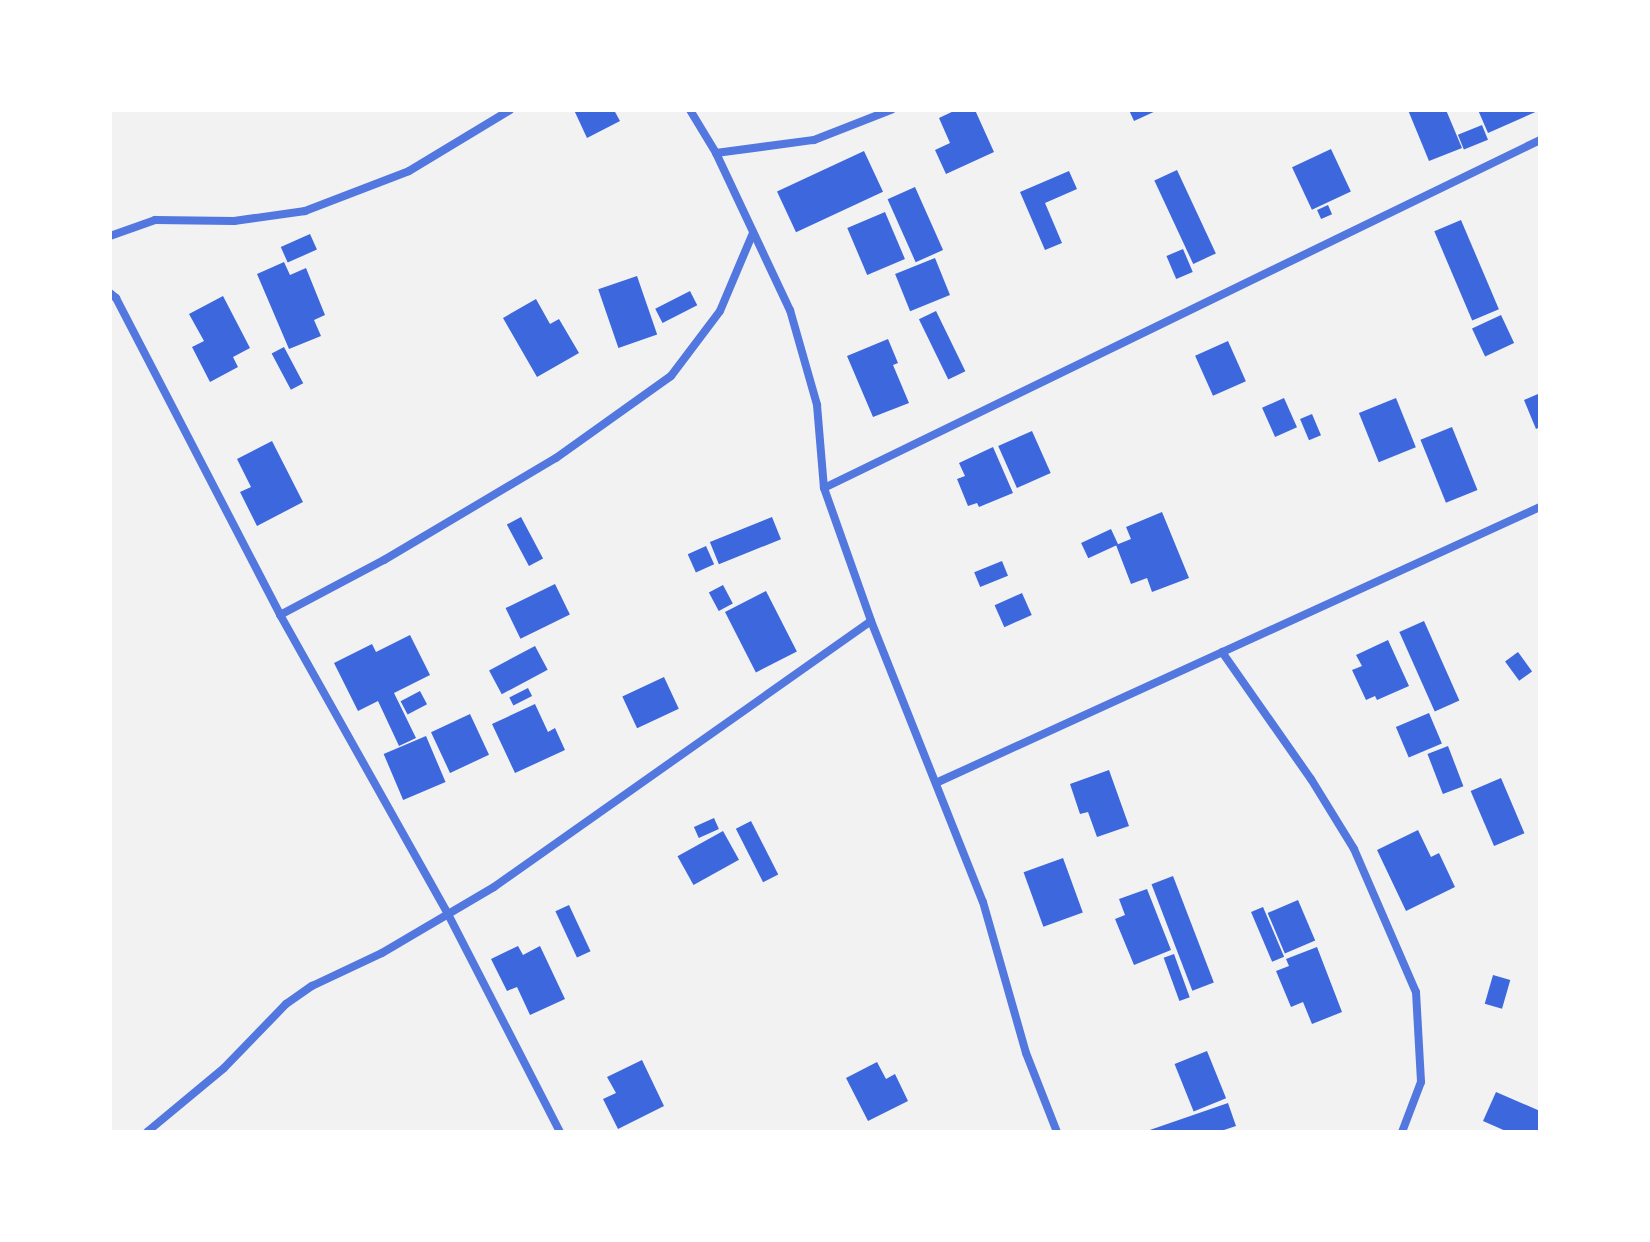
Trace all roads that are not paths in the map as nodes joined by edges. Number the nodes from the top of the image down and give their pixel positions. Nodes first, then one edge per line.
1 (510, 110) edge
2 (690, 110) edge
3 (891, 110) edge
4 (1540, 140) edge
5 (716, 153) junction
6 (753, 233) junction
7 (110, 236) edge
8 (110, 293) edge
9 (824, 488) junction
10 (1540, 507) edge
11 (280, 615) junction
12 (871, 621) junction
13 (1222, 652) junction
14 (938, 782) junction
15 (448, 914) junction
16 (147, 1132) edge
17 (560, 1132) edge
18 (1057, 1132) edge
19 (1402, 1132) edge

1 - 7 street
2 - 5 street
3 - 5 street
4 - 9 street
5 - 6 street
6 - 9 street
6 - 11 street
8 - 11 street
9 - 12 street
10 - 13 street
11 - 15 street
12 - 14 street
12 - 15 street
13 - 14 street
13 - 19 street
14 - 18 street
15 - 16 street
15 - 17 street

